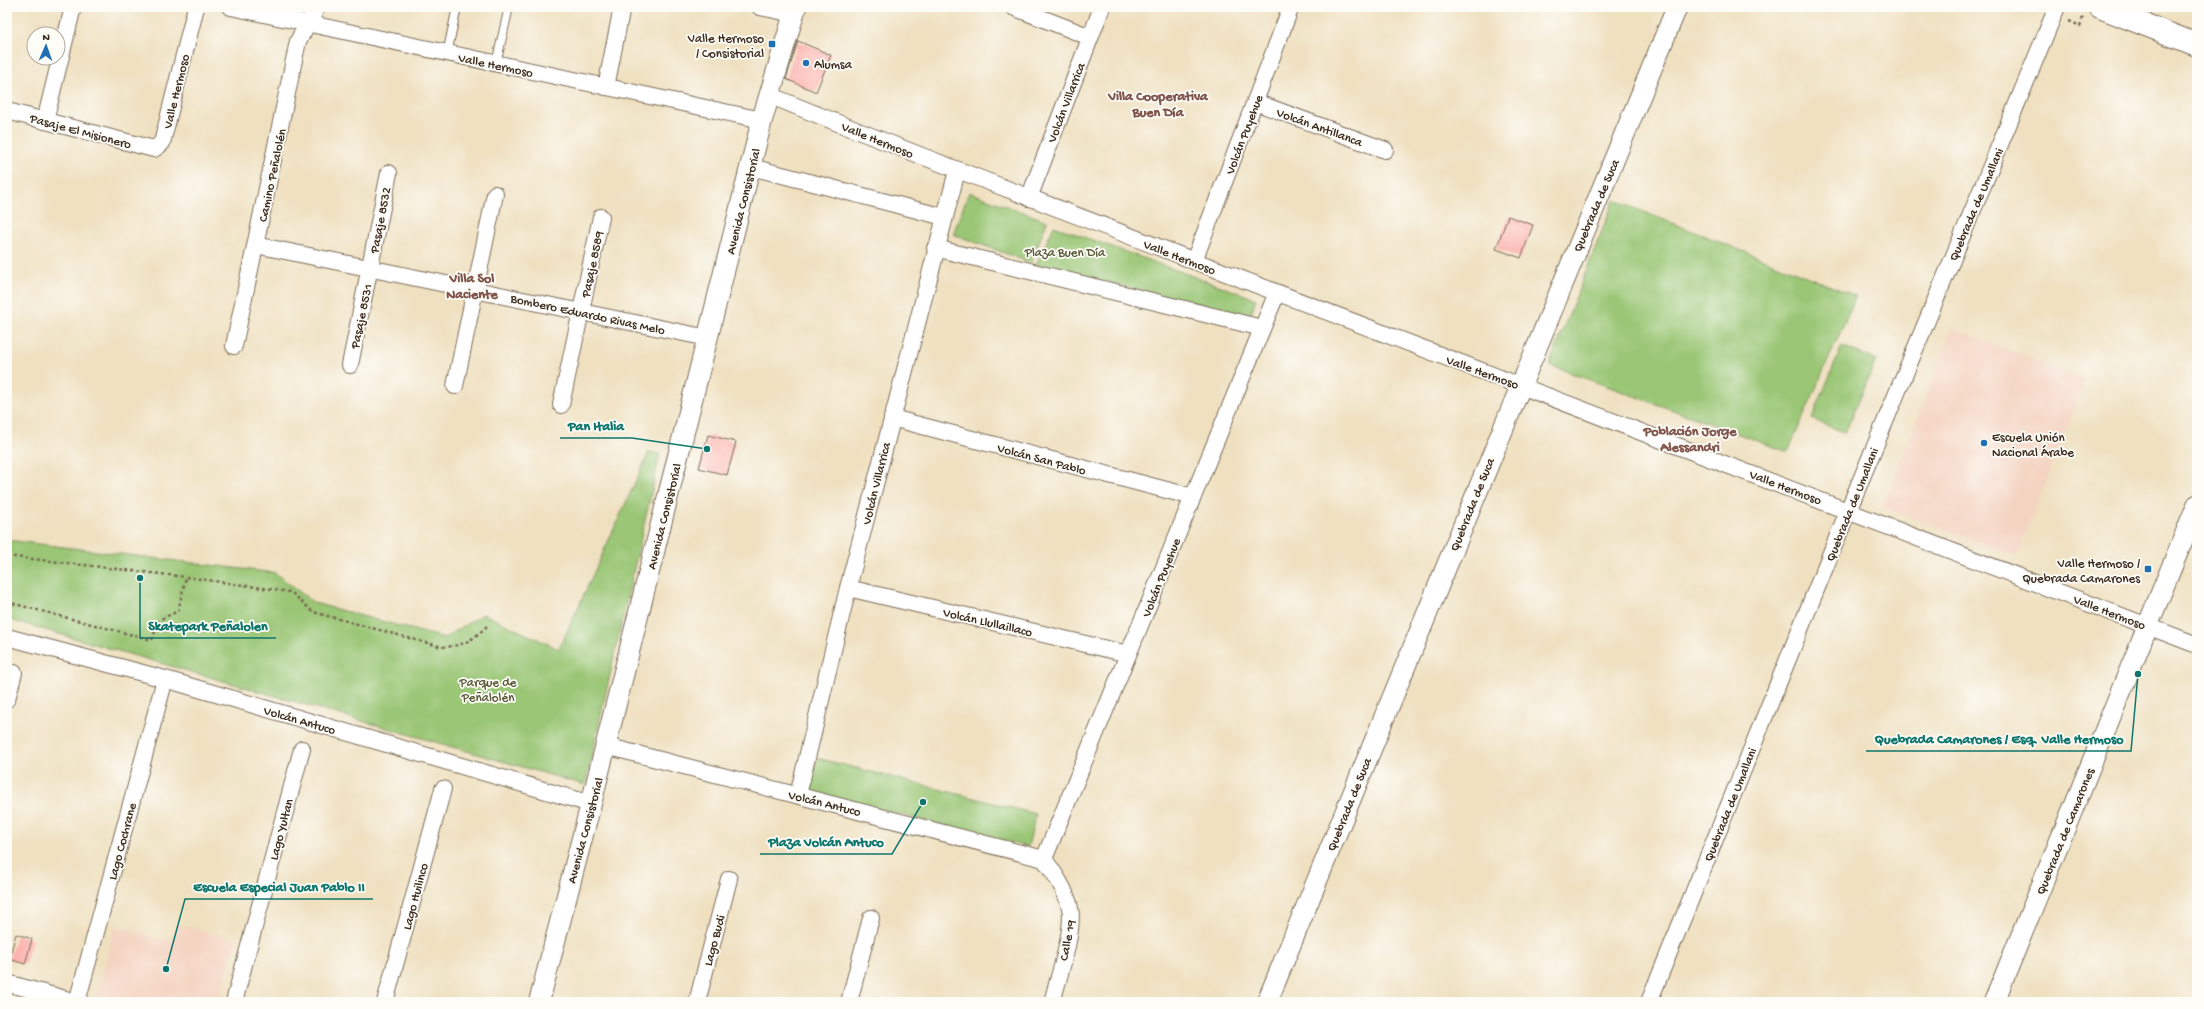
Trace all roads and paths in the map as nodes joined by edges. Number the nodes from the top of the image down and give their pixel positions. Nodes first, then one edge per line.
1 (73, 7) edge
2 (196, 7) edge
3 (231, 7) edge
4 (317, 7) edge
5 (457, 7) edge
6 (509, 7) edge
7 (622, 7) edge
8 (760, 7) edge
9 (1013, 7) edge
10 (1102, 7) edge
11 (1291, 7) edge
12 (1677, 7) edge
13 (795, 10) edge
14 (2093, 10) edge
15 (2055, 11) edge
16 (308, 24) junction
17 (1090, 37) junction
18 (2197, 44) edge
19 (447, 54) junction
20 (496, 64) junction
21 (606, 87) junction
22 (769, 95) junction
23 (1255, 102) junction
24 (7, 111) edge
25 (762, 120) junction
26 (45, 121) junction
27 (154, 149) joint
28 (1385, 150) dead end
29 (751, 167) junction
30 (957, 171) junction
31 (389, 172) dead end
32 (495, 194) dead end
33 (1028, 198) junction
34 (601, 217) dead end
35 (944, 217) junction
36 (256, 245) junction
37 (935, 248) junction
38 (1194, 261) junction
39 (370, 268) junction
40 (475, 290) junction
41 (1276, 295) junction
42 (581, 312) junction
43 (1262, 328) junction
44 (708, 338) junction
45 (234, 346) dead end
46 (350, 365) dead end
47 (1520, 385) junction
48 (454, 386) dead end
49 (561, 405) dead end
50 (892, 418) junction
51 (1193, 497) junction
52 (2197, 505) edge
53 (1848, 510) junction
54 (7, 556) edge
55 (186, 577) junction
56 (848, 588) junction
57 (7, 602) edge
58 (2148, 625) junction
59 (487, 626) dead end
60 (7, 637) edge
61 (2197, 645) edge
62 (1128, 654) junction
63 (14, 673) dead end
64 (165, 679) junction
65 (7, 699) edge
66 (606, 746) junction
67 (302, 749) dead end
68 (443, 789) dead end
69 (798, 795) junction
70 (591, 804) junction
71 (1044, 859) junction
72 (729, 879) dead end
73 (871, 918) dead end
74 (7, 983) edge
75 (76, 1002) edge
76 (234, 1002) edge
77 (385, 1002) edge
78 (539, 1002) edge
79 (697, 1002) edge
80 (849, 1002) edge
81 (1052, 1002) edge
82 (1267, 1002) edge
83 (1649, 1002) edge
84 (1994, 1002) edge

1 - 26 street
2 - 27 street, Valle Hermoso
3 - 16 street, Valle Hermoso
4 - 16 street, Camino Peñalolén
5 - 19 lane
6 - 20 lane
7 - 21 street
8 - 13 street
9 - 17 street
10 - 17 street, Volcán Villarrica
11 - 23 street, Volcán Puyehue
12 - 47 street, Quebrada de Suca
13 - 22 street, Avenida Consistorial
14 - 15 path
14 - 18 main road
15 - 53 street, Quebrada de Umallani
16 - 19 street, Valle Hermoso
16 - 36 street, Camino Peñalolén
17 - 33 street, Volcán Villarrica
19 - 20 street, Valle Hermoso
20 - 21 street, Valle Hermoso
21 - 25 street, Valle Hermoso
22 - 25 street, Avenida Consistorial
22 - 30 street, Valle Hermoso
23 - 28 street, Volcán Antillanca
23 - 38 street, Volcán Puyehue
24 - 26 street, Pasaje El Misionero
25 - 29 street, Avenida Consistorial
26 - 27 street, Pasaje El Misionero
29 - 35 street
29 - 44 street, Avenida Consistorial
30 - 33 street, Valle Hermoso
30 - 35 street, Volcán Villarrica
31 - 39 street, Pasaje 8532
32 - 40 street
33 - 38 street, Valle Hermoso
34 - 42 street, Pasaje 8589
35 - 37 street, Volcán Villarrica
36 - 39 street, Bombero Eduardo Rivas Melo
36 - 45 street, Camino Peñalolén
37 - 43 street
37 - 50 street, Volcán Villarrica
38 - 41 street, Valle Hermoso
39 - 40 street, Bombero Eduardo Rivas Melo
39 - 46 street, Pasaje 8531
40 - 42 street, Bombero Eduardo Rivas Melo
40 - 48 street
41 - 43 street, Volcán Puyehue
41 - 47 street, Valle Hermoso
42 - 44 street, Bombero Eduardo Rivas Melo
42 - 49 street, Pasaje 8589
43 - 51 street, Volcán Puyehue
44 - 66 street, Avenida Consistorial
47 - 53 street, Valle Hermoso
47 - 82 street, Quebrada de Suca
50 - 51 street, Volcán San Pablo
50 - 56 street, Volcán Villarrica
51 - 62 street, Volcán Puyehue
52 - 58 street, Quebrada de Camarones
53 - 58 street, Valle Hermoso
53 - 83 street, Quebrada de Umallani
54 - 55 path
55 - 57 path
55 - 59 path
56 - 62 street, Volcán Llullaillaco
56 - 69 street, Volcán Villarrica
58 - 61 street, Valle Hermoso
58 - 84 street, Quebrada de Camarones
60 - 64 street, Volcán Antuco
62 - 71 street, Volcán Puyehue
63 - 65 street
64 - 70 street, Volcán Antuco
64 - 75 street, Lago Cochrane
66 - 69 street, Volcán Antuco
66 - 70 street, Avenida Consistorial
67 - 76 street, Lago Yultan
68 - 77 street, Lago Huilinco
69 - 71 street, Volcán Antuco
70 - 78 street, Avenida Consistorial
71 - 81 street, Calle 19
72 - 79 street, Lago Budi
73 - 80 street
74 - 75 street

